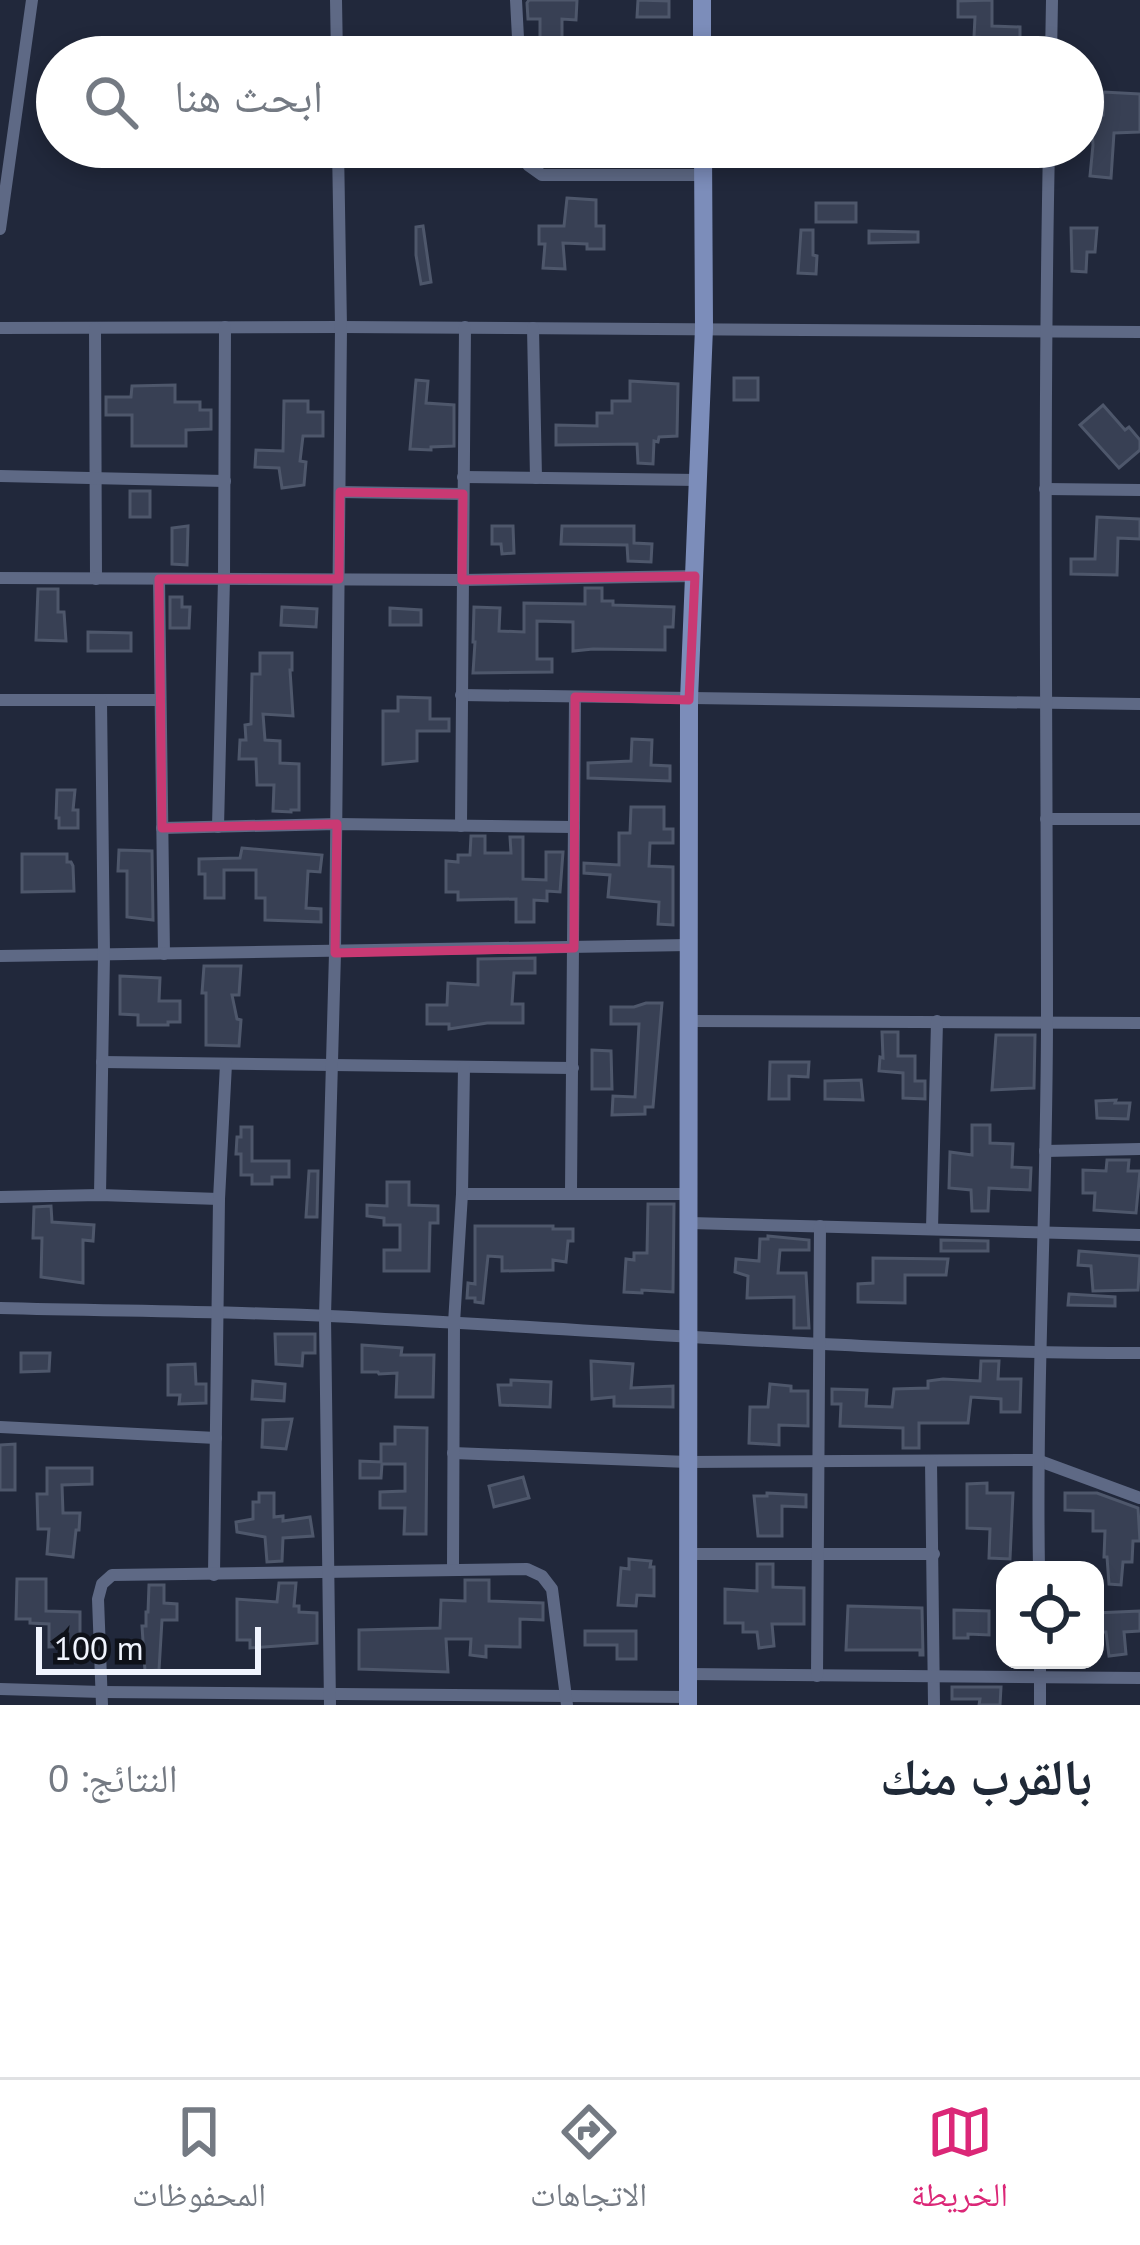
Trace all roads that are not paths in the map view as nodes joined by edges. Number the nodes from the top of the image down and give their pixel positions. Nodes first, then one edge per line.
1 (32, 0) edge
2 (336, 0) edge
3 (516, 0) edge
4 (702, 0) edge
5 (1052, 0) edge
6 (337, 36) edge
7 (518, 36) edge
8 (702, 36) edge
9 (1051, 36) edge
10 (338, 168) edge
11 (532, 168) edge
12 (703, 168) edge
13 (1049, 168) edge
14 (703, 176) junction
15 (0, 229) edge
16 (225, 327) junction
17 (341, 327) junction
18 (465, 327) junction
19 (0, 328) edge
20 (95, 328) junction
21 (532, 328) junction
22 (704, 328) junction
23 (1046, 331) junction
24 (1140, 332) edge
25 (0, 476) edge
26 (464, 477) junction
27 (536, 478) junction
28 (96, 480) junction
29 (698, 480) junction
30 (225, 481) junction
31 (1045, 489) junction
32 (1140, 490) edge
33 (340, 492) junction
34 (463, 494) junction
35 (694, 576) junction
36 (0, 578) edge
37 (96, 579) junction
38 (159, 579) junction
39 (224, 579) junction
40 (339, 579) junction
41 (462, 580) junction
42 (461, 695) junction
43 (575, 698) junction
44 (0, 700) edge
45 (101, 700) junction
46 (160, 700) junction
47 (689, 700) junction
48 (1045, 704) junction
49 (1140, 704) edge
50 (1046, 819) junction
51 (1140, 819) edge
52 (337, 824) junction
53 (461, 826) junction
54 (218, 827) junction
55 (574, 827) junction
56 (162, 828) junction
57 (689, 945) junction
58 (574, 948) junction
59 (335, 952) junction
60 (164, 954) junction
61 (104, 955) junction
62 (0, 956) edge
63 (689, 1021) junction
64 (937, 1021) junction
65 (1047, 1022) junction
66 (1140, 1023) edge
67 (102, 1062) junction
68 (226, 1064) junction
69 (332, 1066) junction
70 (464, 1067) junction
71 (573, 1068) junction
72 (1140, 1149) edge
73 (1045, 1151) junction
74 (571, 1193) junction
75 (462, 1194) junction
76 (689, 1194) junction
77 (100, 1196) junction
78 (0, 1197) edge
79 (219, 1198) junction
80 (690, 1223) junction
81 (820, 1226) junction
82 (932, 1229) junction
83 (1042, 1231) junction
84 (1140, 1235) edge
85 (0, 1308) edge
86 (217, 1313) junction
87 (325, 1316) junction
88 (454, 1323) junction
89 (690, 1337) junction
90 (819, 1344) junction
91 (1039, 1353) junction
92 (1140, 1353) edge
93 (0, 1427) edge
94 (216, 1438) junction
95 (453, 1453) junction
96 (1037, 1460) junction
97 (818, 1461) junction
98 (932, 1461) junction
99 (688, 1462) junction
100 (1140, 1498) edge
101 (817, 1552) junction
102 (688, 1554) junction
103 (934, 1554) junction
104 (1039, 1561) edge
105 (452, 1569) junction
106 (328, 1574) junction
107 (214, 1575) junction
108 (1040, 1669) edge
109 (688, 1675) junction
110 (817, 1676) junction
111 (934, 1677) junction
112 (1040, 1678) junction
113 (1140, 1678) edge
114 (0, 1689) edge
115 (102, 1699) edge
116 (330, 1699) edge
117 (567, 1701) edge
118 (688, 1701) edge
119 (934, 1705) edge
120 (1040, 1705) edge

1 - 15 street
2 - 6 street
3 - 7 street
4 - 8 street
5 - 9 street
10 - 17 street
11 - 14 street
12 - 14 street
13 - 23 street
14 - 22 street
16 - 17 street
16 - 20 street
16 - 30 street
17 - 18 street
17 - 33 street
18 - 21 street
18 - 26 street
19 - 20 street
20 - 28 street
21 - 22 street
21 - 27 street
22 - 23 street
22 - 29 street
23 - 24 street
23 - 31 street
25 - 28 street
26 - 27 street
26 - 34 street
27 - 29 street
28 - 30 street
28 - 37 street
29 - 35 street
30 - 39 street
31 - 32 street
31 - 48 street
33 - 34 street
33 - 40 street
34 - 41 street
35 - 41 street
35 - 47 street
36 - 37 street
37 - 38 street
38 - 39 street
38 - 46 street
39 - 40 street
39 - 54 street
40 - 41 street
40 - 52 street
41 - 42 street
42 - 43 street
42 - 53 street
43 - 47 street
43 - 55 street
44 - 45 street
45 - 46 street
45 - 61 street
46 - 56 street
47 - 48 street
47 - 57 street
48 - 49 street
48 - 50 street
50 - 51 street
50 - 65 street
52 - 53 street
52 - 54 street
52 - 59 street
53 - 55 street
54 - 56 street
55 - 58 street
56 - 60 street
57 - 58 street
57 - 63 street
58 - 59 street
58 - 71 street
59 - 60 street
59 - 69 street
60 - 61 street
61 - 62 street
61 - 67 street
63 - 64 street
63 - 76 street
64 - 65 street
64 - 82 street
65 - 66 street
65 - 73 street
67 - 68 street
67 - 77 street
68 - 69 street
68 - 79 street
69 - 70 street
69 - 87 street
70 - 71 street
70 - 75 street
71 - 74 street
72 - 73 street
73 - 83 street
74 - 75 street
74 - 76 street
75 - 88 street
76 - 80 street
77 - 78 street
77 - 79 street
79 - 86 street
80 - 81 street
80 - 89 street
81 - 82 street
81 - 90 street
82 - 83 street
83 - 84 street
83 - 91 street
85 - 86 street
86 - 87 street
86 - 94 street
87 - 88 street
87 - 106 street
88 - 89 street
88 - 95 street
89 - 90 street
89 - 99 street
90 - 91 street
90 - 97 street
91 - 92 street
91 - 96 street
93 - 94 street
94 - 107 street
95 - 99 street
95 - 105 street
96 - 98 street
96 - 100 street
96 - 104 street
97 - 98 street
97 - 99 street
97 - 101 street
98 - 103 street
99 - 102 street
101 - 102 street
101 - 103 street
101 - 110 street
102 - 109 street
103 - 111 street
105 - 106 street
105 - 117 street
106 - 107 street
106 - 116 street
107 - 115 street
108 - 112 street
109 - 110 street
109 - 118 street
110 - 111 street
111 - 112 street
111 - 119 street
112 - 113 street
112 - 120 street
114 - 115 street
115 - 116 street
116 - 117 street
117 - 118 street

